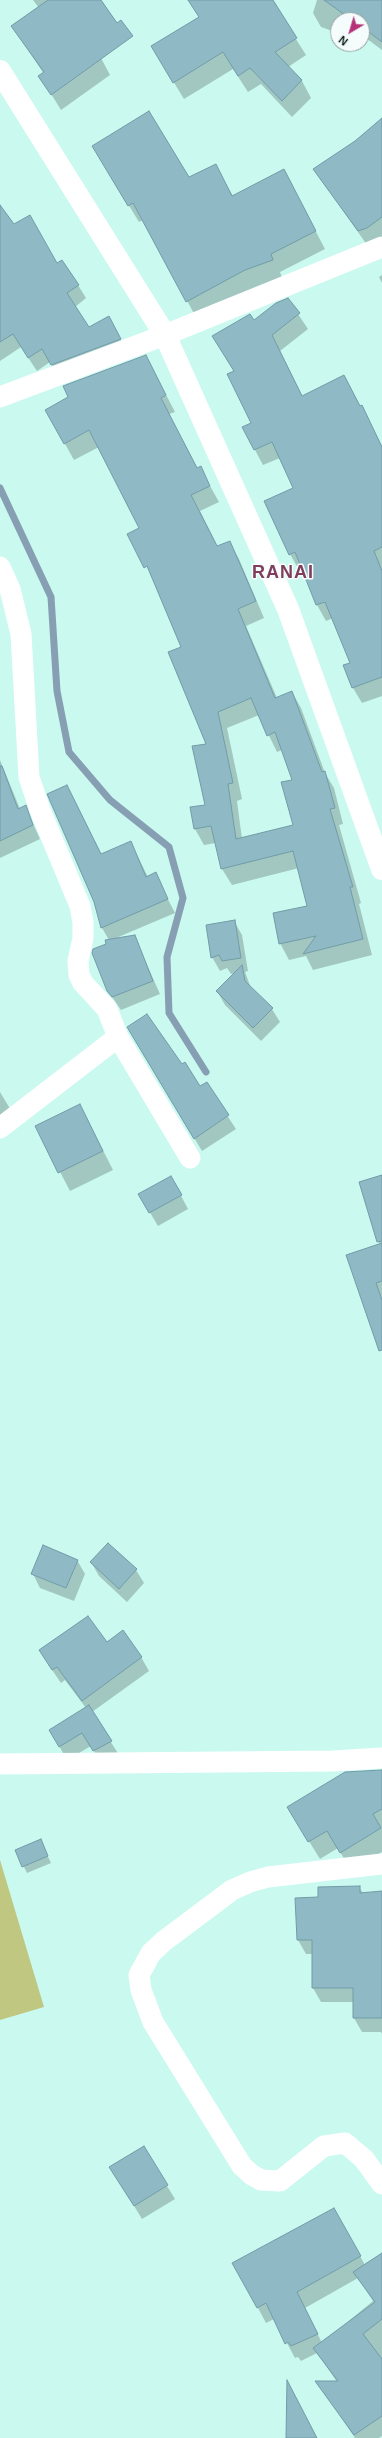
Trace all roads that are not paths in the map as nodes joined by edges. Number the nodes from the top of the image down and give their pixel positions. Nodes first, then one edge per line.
1 (0, 71) edge
2 (382, 247) edge
3 (165, 335) junction
4 (6, 394) edge
5 (0, 567) edge
6 (382, 869) edge
7 (118, 1037) junction
8 (0, 1128) edge
9 (190, 1158) dead end
10 (382, 1758) edge
11 (0, 1764) edge
12 (382, 1864) edge
13 (382, 2184) edge

1 - 3 street
2 - 3 street
3 - 4 street
3 - 6 street
5 - 7 street
7 - 8 street
7 - 9 street
10 - 11 street
12 - 13 street

